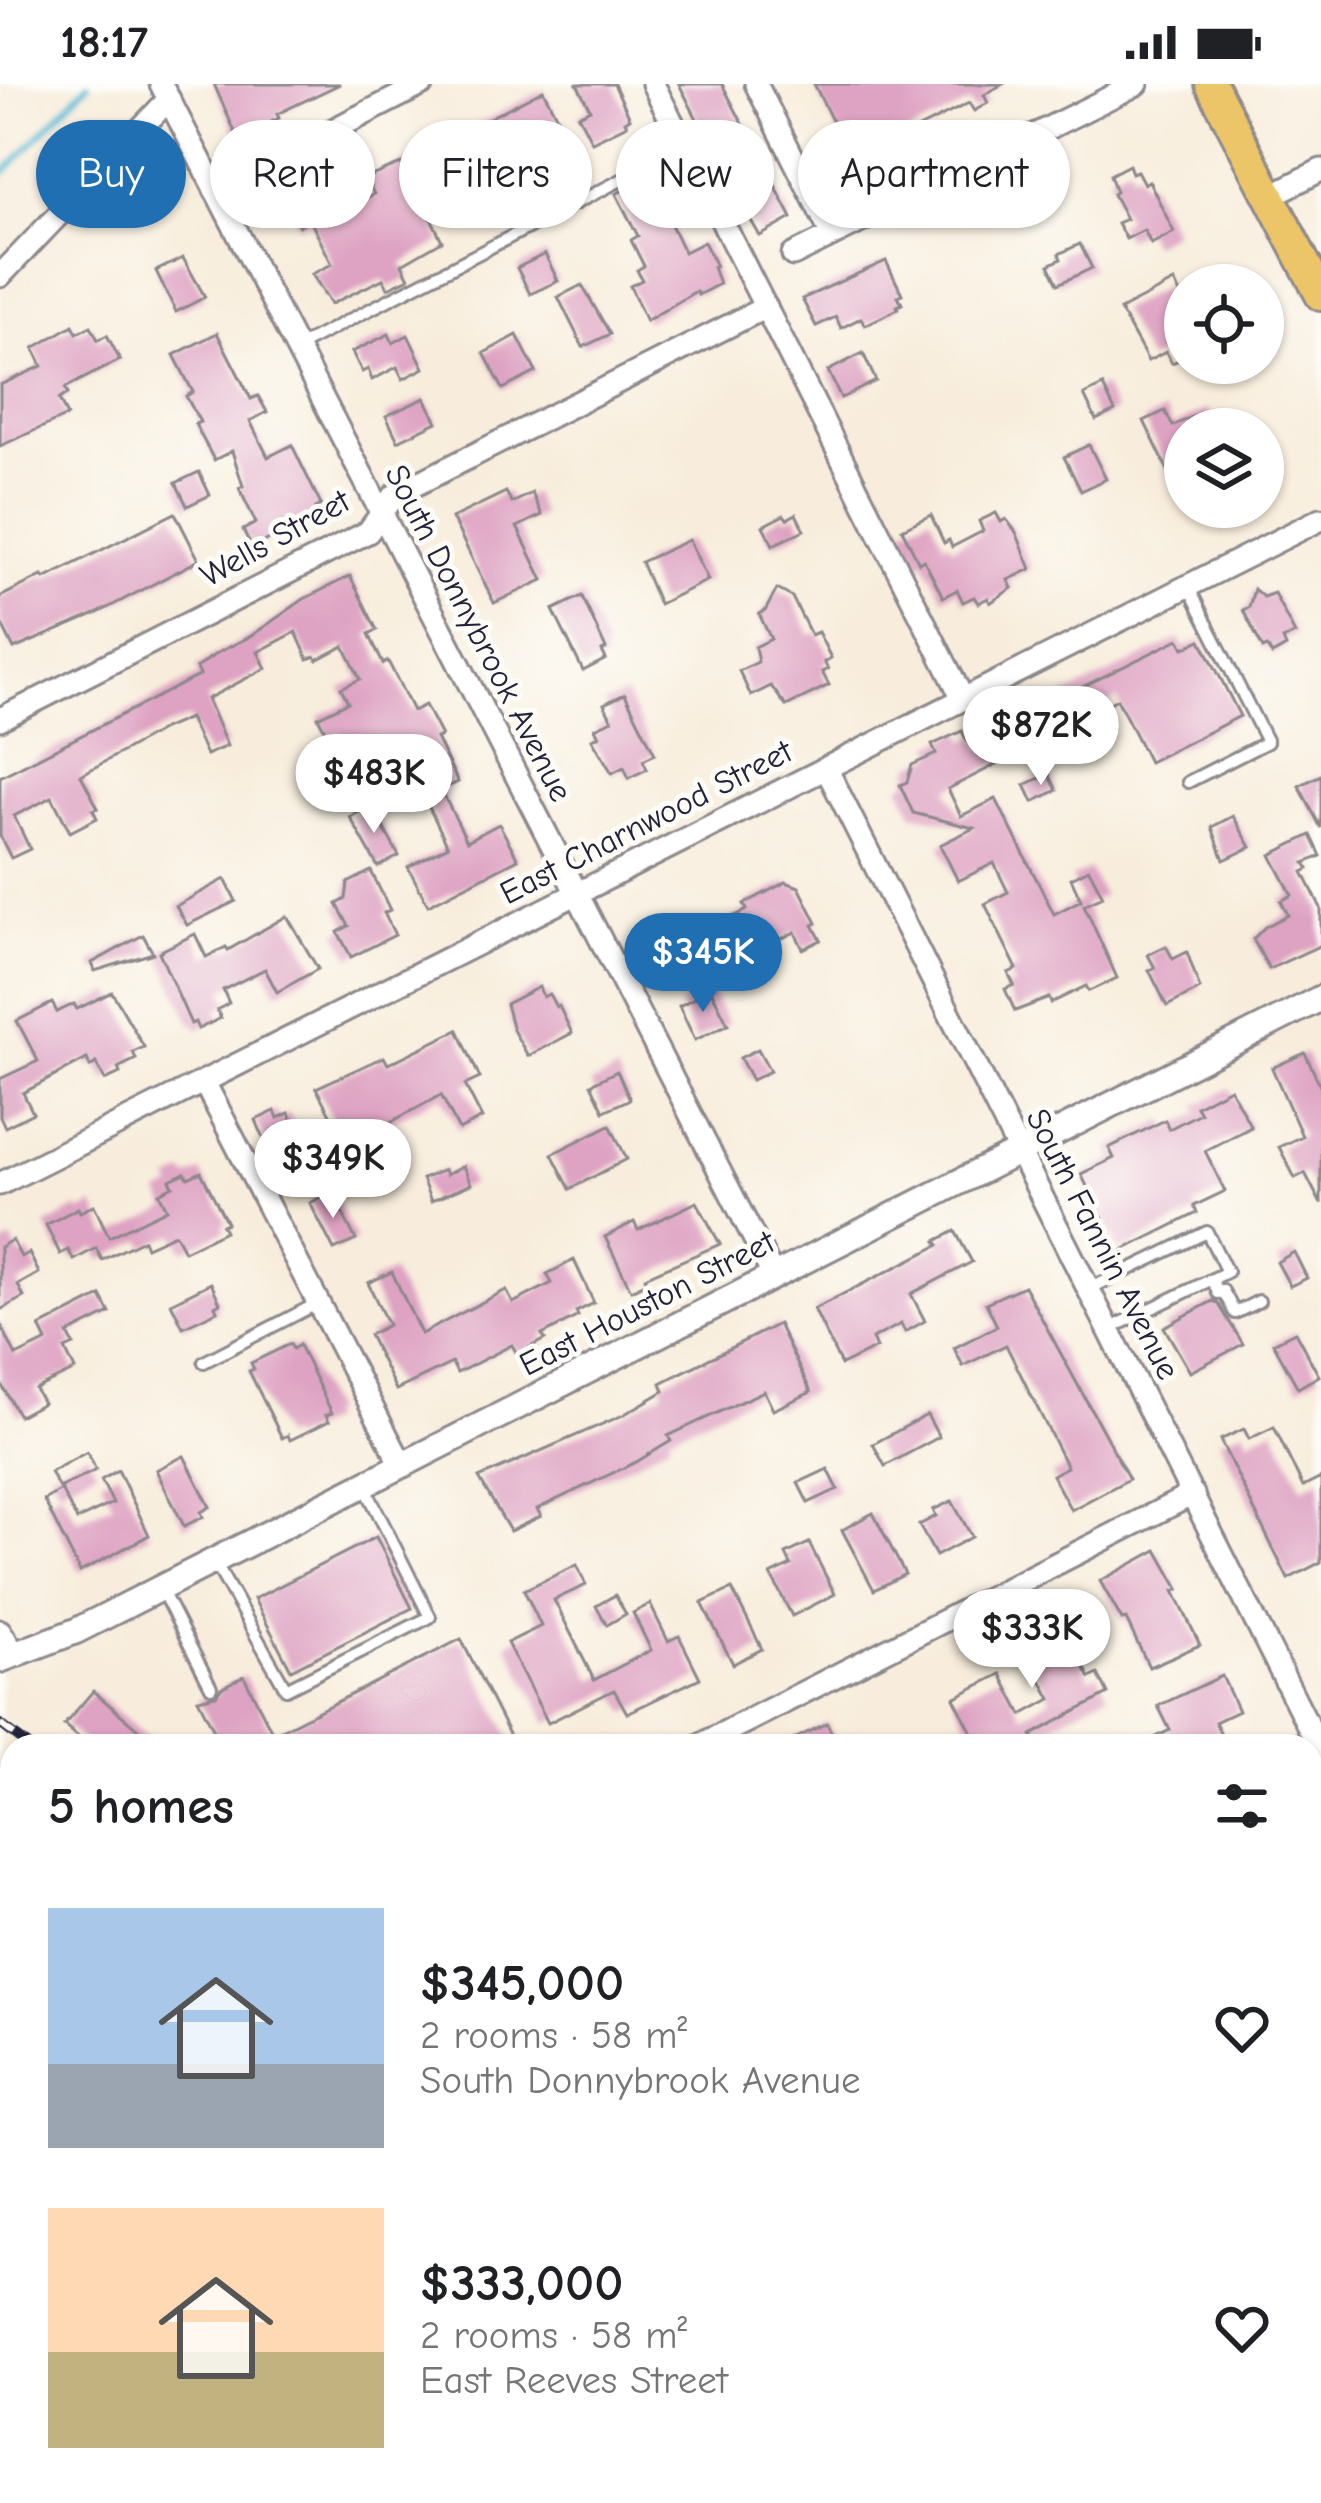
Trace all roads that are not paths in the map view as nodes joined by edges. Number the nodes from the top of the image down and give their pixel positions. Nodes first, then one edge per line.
1 (423, 84) edge
2 (653, 84) edge
3 (756, 84) edge
4 (1137, 84) edge
5 (1211, 84) edge
6 (165, 91) edge
7 (352, 120) edge
8 (672, 120) edge
9 (1321, 170) edge
10 (210, 180) edge
11 (616, 183) edge
12 (1270, 196) junction
13 (234, 228) edge
14 (726, 228) edge
15 (832, 235) junction
16 (794, 255) dead end
17 (0, 276) edge
18 (1321, 295) edge
19 (766, 307) junction
20 (295, 348) junction
21 (380, 515) junction
22 (1321, 519) edge
23 (1188, 586) junction
24 (963, 699) junction
25 (0, 719) edge
26 (826, 768) junction
27 (1187, 782) dead end
28 (576, 894) junction
29 (1321, 998) edge
30 (204, 1082) junction
31 (1019, 1151) junction
32 (0, 1184) edge
33 (773, 1275) junction
34 (1212, 1279) junction
35 (1089, 1289) junction
36 (1259, 1301) dead end
37 (318, 1304) junction
38 (1108, 1329) junction
39 (204, 1362) dead end
40 (402, 1465) junction
41 (363, 1484) junction
42 (1193, 1494) junction
43 (214, 1561) junction
44 (160, 1588) junction
45 (0, 1631) edge
46 (8, 1658) edge
47 (211, 1687) dead end
48 (722, 1734) edge
49 (1313, 1734) edge

1 - 7 street
2 - 8 street
3 - 15 street
4 - 15 street
5 - 12 main road
6 - 10 street, South Donnybrook Avenue
6 - 17 street
9 - 12 street
11 - 20 lane
12 - 18 main road
13 - 20 street, South Donnybrook Avenue
14 - 19 street
15 - 16 street
19 - 21 street, Wells Street
19 - 24 street
20 - 21 street, South Donnybrook Avenue
21 - 25 street, Wells Street
21 - 28 street, South Donnybrook Avenue
22 - 23 street, East Charnwood Street
23 - 24 street, East Charnwood Street
23 - 27 lane
24 - 26 street, East Charnwood Street
26 - 28 street, East Charnwood Street
26 - 31 street, South Fannin Avenue
28 - 30 street, East Charnwood Street
28 - 33 street, South Donnybrook Avenue
29 - 31 street, East Houston Street
30 - 32 street, East Charnwood Street
30 - 37 street
31 - 33 street, East Houston Street
31 - 35 street, South Fannin Avenue
33 - 40 street, East Houston Street
34 - 35 lane
34 - 36 lane
34 - 38 lane
35 - 38 street, South Fannin Avenue
37 - 39 lane
37 - 40 street
38 - 42 street, South Fannin Avenue
40 - 41 street, East Houston Street
41 - 43 street, East Houston Street
41 - 43 lane
42 - 48 street
42 - 49 street, South Fannin Avenue
43 - 44 street, East Houston Street
44 - 46 street, East Houston Street
44 - 47 lane
45 - 46 street

